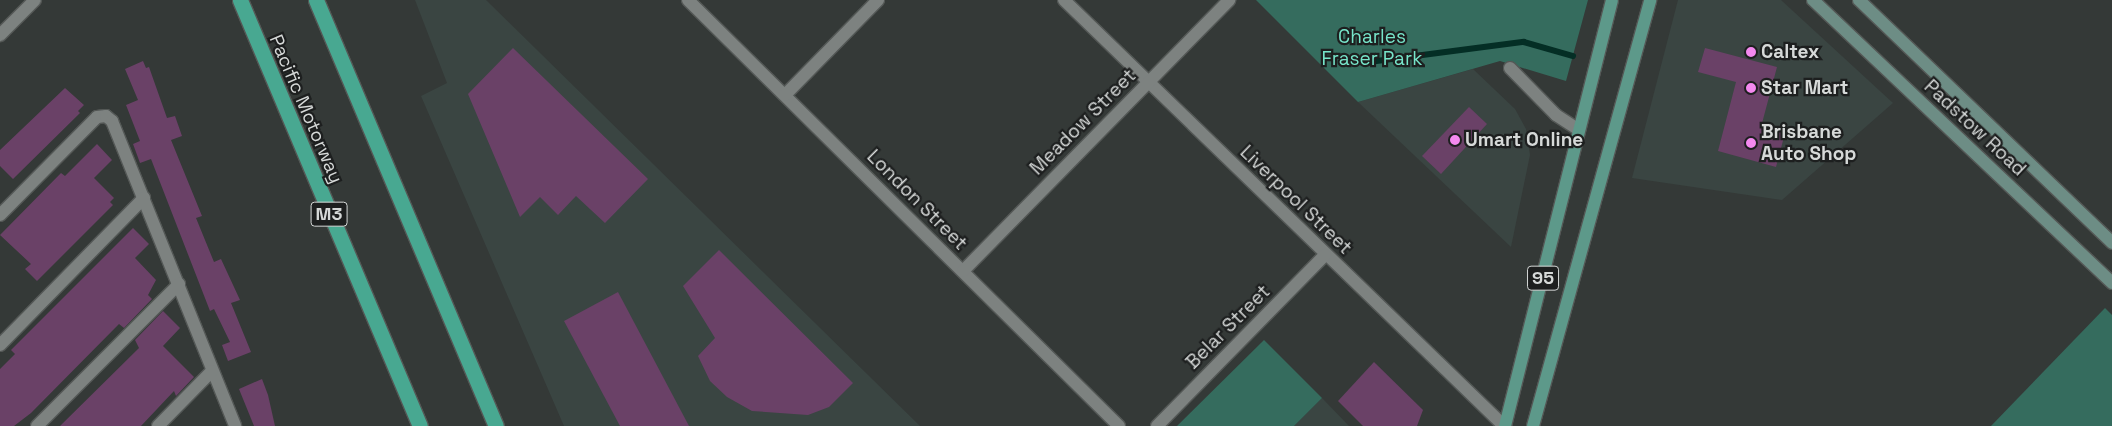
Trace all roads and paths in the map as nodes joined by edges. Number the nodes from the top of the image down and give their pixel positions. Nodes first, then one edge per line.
1 (35, 0) edge
2 (240, 0) edge
3 (316, 0) edge
4 (688, 0) edge
5 (878, 0) edge
6 (1064, 0) edge
7 (1229, 0) edge
8 (1612, 0) edge
9 (1650, 0) edge
10 (1813, 0) edge
11 (1859, 0) edge
12 (0, 35) edge
13 (1510, 68) dead end
14 (1149, 82) junction
15 (785, 95) junction
16 (1579, 130) junction
17 (144, 198) junction
18 (0, 215) edge
19 (2112, 243) edge
20 (1325, 255) junction
21 (962, 271) junction
22 (2112, 283) edge
23 (178, 284) junction
24 (0, 345) edge
25 (212, 371) junction
26 (37, 426) edge
27 (158, 426) edge
28 (235, 426) edge
29 (420, 426) edge
30 (496, 426) edge
31 (1119, 426) edge
32 (1157, 426) edge
33 (1504, 426) edge
34 (1534, 426) edge

1 - 12 street
2 - 29 highway, Pacific Motorway / M3
3 - 30 highway
4 - 15 street, London Street
5 - 15 street
6 - 14 street, Liverpool Street
7 - 14 street, Meadow Street
8 - 16 main road, 95
9 - 34 main road, 95
10 - 22 main road, Padstow Road
11 - 19 main road, Padstow Road
13 - 16 street
14 - 20 street, Liverpool Street
14 - 21 street, Meadow Street
15 - 21 street, London Street
16 - 33 main road, 95
17 - 18 street
17 - 23 street
17 - 24 street
20 - 32 street, Belar Street
20 - 33 street, Liverpool Street
21 - 31 street, London Street
23 - 25 street
23 - 26 street
25 - 27 street
25 - 28 street

